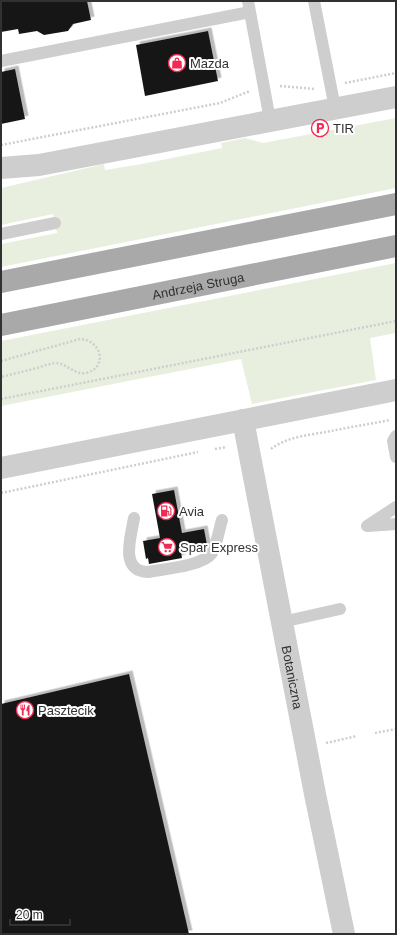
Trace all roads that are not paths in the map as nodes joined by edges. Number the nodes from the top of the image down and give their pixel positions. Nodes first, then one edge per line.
1 (314, 1) edge
2 (250, 7) edge
3 (1, 61) edge
4 (396, 96) edge
5 (335, 108) junction
6 (270, 120) junction
7 (39, 165) junction
8 (1, 168) edge
9 (1, 178) edge
10 (396, 204) edge
11 (55, 223) dead end
12 (1, 234) edge
13 (396, 246) edge
14 (1, 282) edge
15 (1, 325) edge
16 (395, 394) edge
17 (243, 420) junction
18 (396, 436) edge
19 (396, 457) edge
20 (1, 468) edge
21 (396, 507) edge
22 (134, 518) dead end
23 (222, 520) dead end
24 (396, 524) edge
25 (340, 609) dead end
26 (282, 622) junction
27 (344, 934) edge

1 - 5 lane
2 - 3 lane
2 - 6 lane
4 - 5 street
5 - 6 street
6 - 7 street
7 - 8 street
7 - 9 street
10 - 14 main road
11 - 12 lane
13 - 15 main road, Andrzeja Struga
16 - 17 street
17 - 20 street
17 - 26 street, Botaniczna
18 - 19 lane
21 - 24 lane
22 - 23 lane
25 - 26 lane
26 - 27 street, Botaniczna

